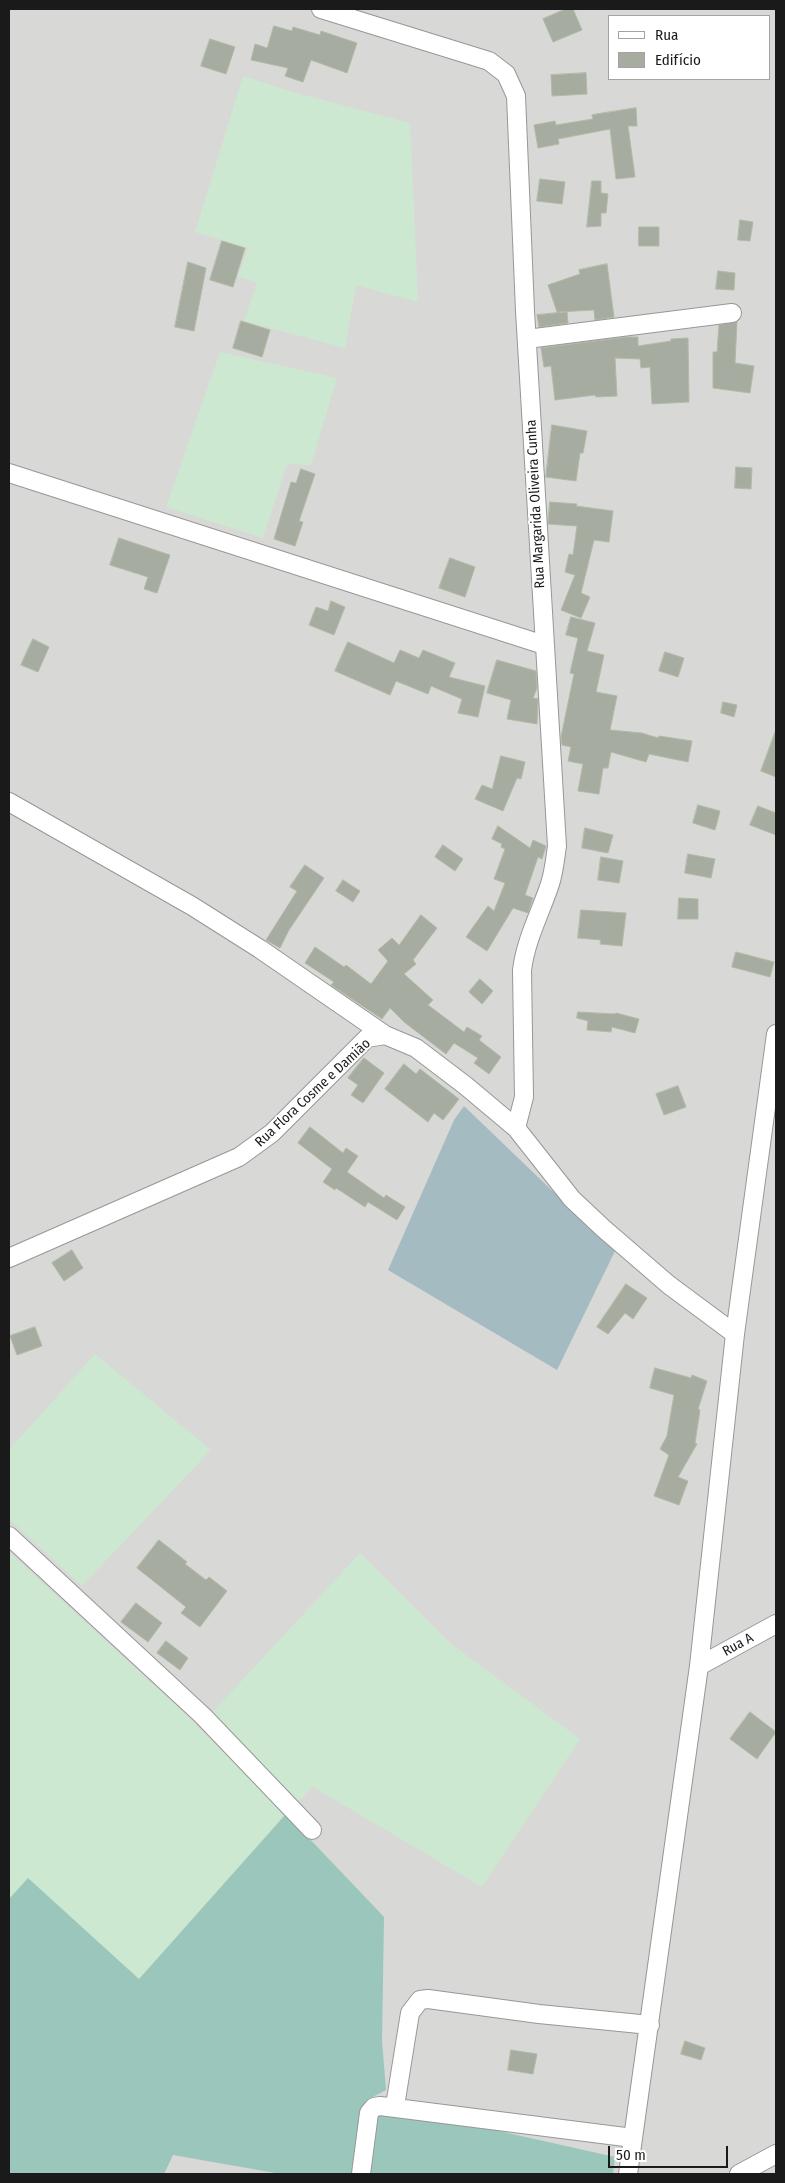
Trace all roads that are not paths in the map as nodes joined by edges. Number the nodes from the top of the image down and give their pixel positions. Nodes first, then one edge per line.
1 (321, 9) edge
2 (732, 313) dead end
3 (527, 339) junction
4 (9, 473) edge
5 (544, 646) junction
6 (9, 802) edge
7 (776, 1034) edge
8 (385, 1035) junction
9 (771, 1109) edge
10 (516, 1128) junction
11 (9, 1258) edge
12 (735, 1334) junction
13 (9, 1536) edge
14 (776, 1624) edge
15 (699, 1666) junction
16 (312, 1830) dead end
17 (650, 2025) junction
18 (395, 2106) junction
19 (633, 2138) junction
20 (776, 2154) edge
21 (361, 2174) edge
22 (628, 2174) edge
23 (739, 2174) edge

1 - 3 street, Rua Margarida Oliveira Cunha
2 - 3 street
3 - 5 street, Rua Margarida Oliveira Cunha
4 - 5 street
5 - 10 street, Rua Margarida Oliveira Cunha
6 - 8 street
7 - 9 street
8 - 10 street, Rua Flora Cosme e Damião
8 - 11 street, Rua Flora Cosme e Damião
9 - 12 street
10 - 12 street, Rua Flora Cosme e Damião
12 - 15 street
13 - 16 street
14 - 15 street, Rua A
15 - 17 street
17 - 18 street
17 - 19 street
18 - 19 street
18 - 21 street
19 - 22 street
20 - 23 street

